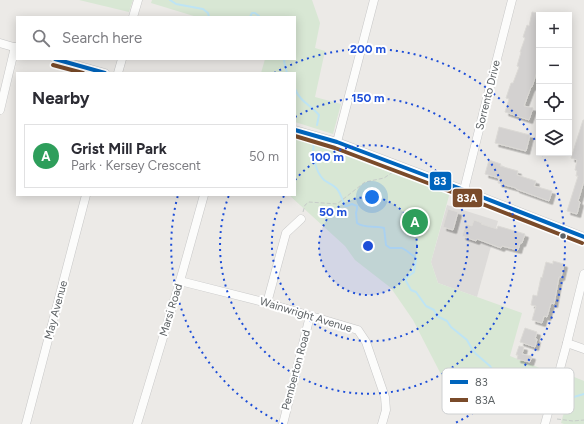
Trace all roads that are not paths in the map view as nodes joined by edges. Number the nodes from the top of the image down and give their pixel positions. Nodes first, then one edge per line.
1 (138, 0) edge
2 (374, 0) edge
3 (512, 0) edge
4 (133, 16) edge
5 (0, 43) edge
6 (16, 48) edge
7 (59, 60) edge
8 (122, 60) edge
9 (101, 72) edge
10 (118, 72) edge
11 (0, 110) edge
12 (296, 130) edge
13 (337, 142) junction
14 (464, 190) junction
15 (86, 196) edge
16 (204, 196) edge
17 (300, 218) road end
18 (584, 237) edge
19 (584, 274) edge
20 (180, 281) junction
21 (267, 303) junction
22 (310, 316) junction
23 (567, 343) junction
24 (584, 349) edge
25 (560, 368) edge
26 (548, 414) edge
27 (26, 424) edge
28 (137, 424) edge
29 (282, 424) edge
30 (382, 424) edge
31 (545, 424) edge

1 - 4 street
2 - 13 street
3 - 14 street, Sorrento Drive
5 - 6 street
6 - 11 street
7 - 9 street
8 - 10 street
12 - 13 street
13 - 14 street
14 - 18 street
15 - 27 street, May Avenue
16 - 20 street, Marsi Road
17 - 21 street
19 - 23 street
20 - 21 street, Wainwright Avenue
20 - 28 street, Marsi Road
21 - 22 street, Wainwright Avenue
22 - 29 street, Pemberton Road
22 - 30 street, Wainwright Avenue
23 - 24 street
23 - 25 street
26 - 31 street

